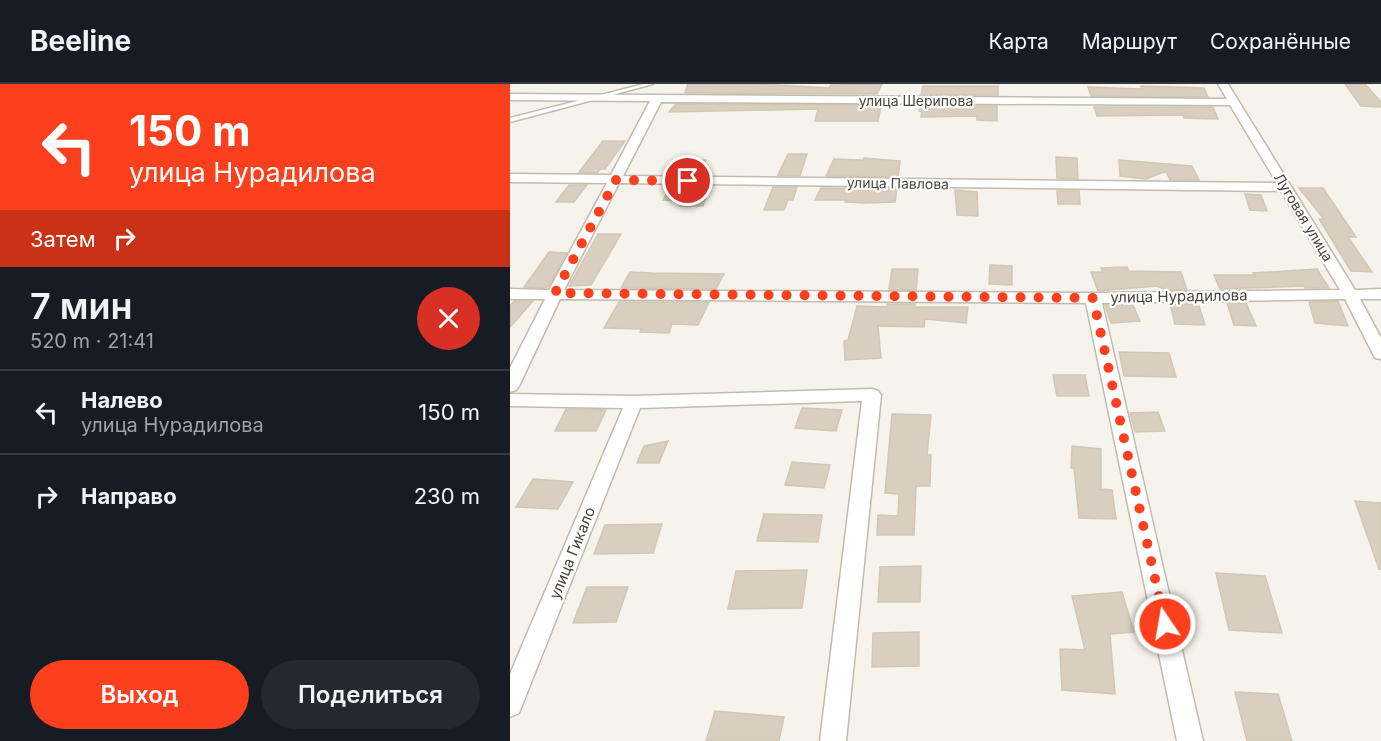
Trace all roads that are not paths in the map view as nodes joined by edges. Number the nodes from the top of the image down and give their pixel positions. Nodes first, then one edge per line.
1 (649, 84) edge
2 (1223, 84) edge
3 (510, 98) edge
4 (597, 98) junction
5 (657, 99) junction
6 (1233, 102) junction
7 (510, 120) edge
8 (510, 178) edge
9 (616, 180) junction
10 (1286, 187) junction
11 (555, 293) junction
12 (510, 294) edge
13 (1350, 294) junction
14 (1381, 294) edge
15 (1093, 298) junction
16 (1381, 354) edge
17 (510, 387) edge
18 (510, 400) edge
19 (634, 402) junction
20 (510, 704) edge
21 (833, 741) edge
22 (1190, 741) edge

1 - 4 lane
1 - 5 lane
2 - 6 street, Луговая улица
3 - 4 street, улица Шерипова
4 - 5 street, улица Шерипова
4 - 7 lane
5 - 6 street, улица Шерипова
5 - 9 street
6 - 10 street, Луговая улица
8 - 9 street, улица Павлова
9 - 10 street, улица Павлова
9 - 11 street
10 - 13 street, Луговая улица
11 - 12 street, улица Нурадилова
11 - 15 street, улица Нурадилова
11 - 17 street
13 - 14 street, улица Нурадилова
13 - 15 street, улица Нурадилова
13 - 16 street, Луговая улица
15 - 22 street
18 - 19 street
19 - 20 street, улица Гикало
19 - 21 street

